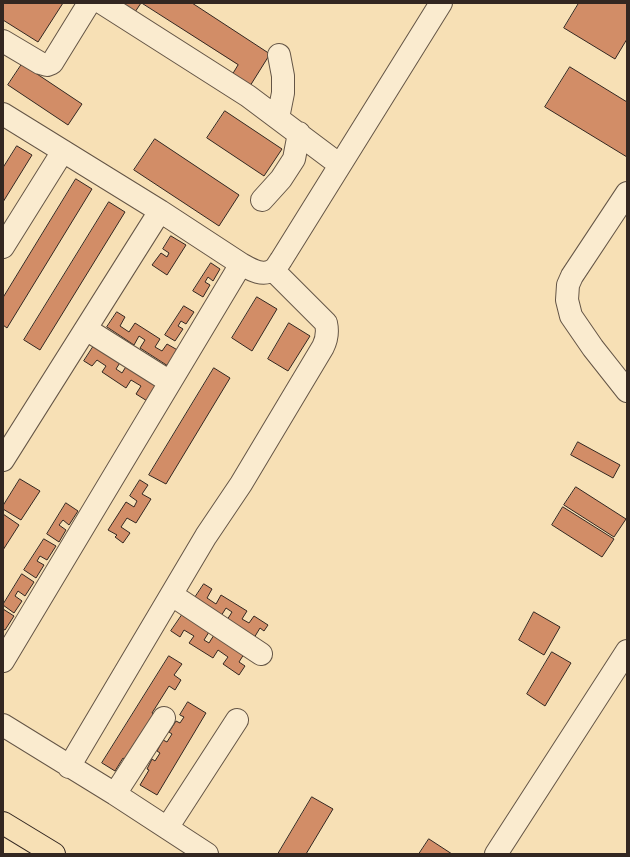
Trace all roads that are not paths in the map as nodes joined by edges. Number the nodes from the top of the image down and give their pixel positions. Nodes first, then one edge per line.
1 (89, 3) edge
2 (102, 3) edge
3 (441, 3) edge
4 (3, 41) edge
5 (279, 55) dead end
6 (3, 114) edge
7 (278, 118) junction
8 (299, 133) junction
9 (64, 151) junction
10 (340, 165) junction
11 (627, 193) edge
12 (262, 200) dead end
13 (160, 211) junction
14 (3, 247) edge
15 (241, 264) junction
16 (273, 270) junction
17 (86, 329) junction
18 (170, 382) junction
19 (627, 391) edge
20 (3, 460) edge
21 (172, 595) junction
22 (627, 651) edge
23 (261, 654) dead end
24 (3, 661) edge
25 (164, 718) dead end
26 (237, 720) dead end
27 (3, 725) edge
28 (69, 767) junction
29 (115, 794) junction
30 (3, 823) edge
31 (167, 828) junction
32 (54, 854) edge
33 (207, 854) edge
34 (496, 854) edge

1 - 4 lane
2 - 7 lane
3 - 10 lane
5 - 7 lane
6 - 9 lane
7 - 8 lane
8 - 10 lane
8 - 12 lane
9 - 13 lane
9 - 14 lane
10 - 16 lane
11 - 19 lane
13 - 15 lane
13 - 17 lane
15 - 16 lane
15 - 18 lane
16 - 21 lane
17 - 18 lane
17 - 20 lane
18 - 24 lane
21 - 23 lane
21 - 28 lane
22 - 34 lane
25 - 29 lane
26 - 31 lane
27 - 28 lane
28 - 29 lane
29 - 31 lane
30 - 32 main road
31 - 33 lane

